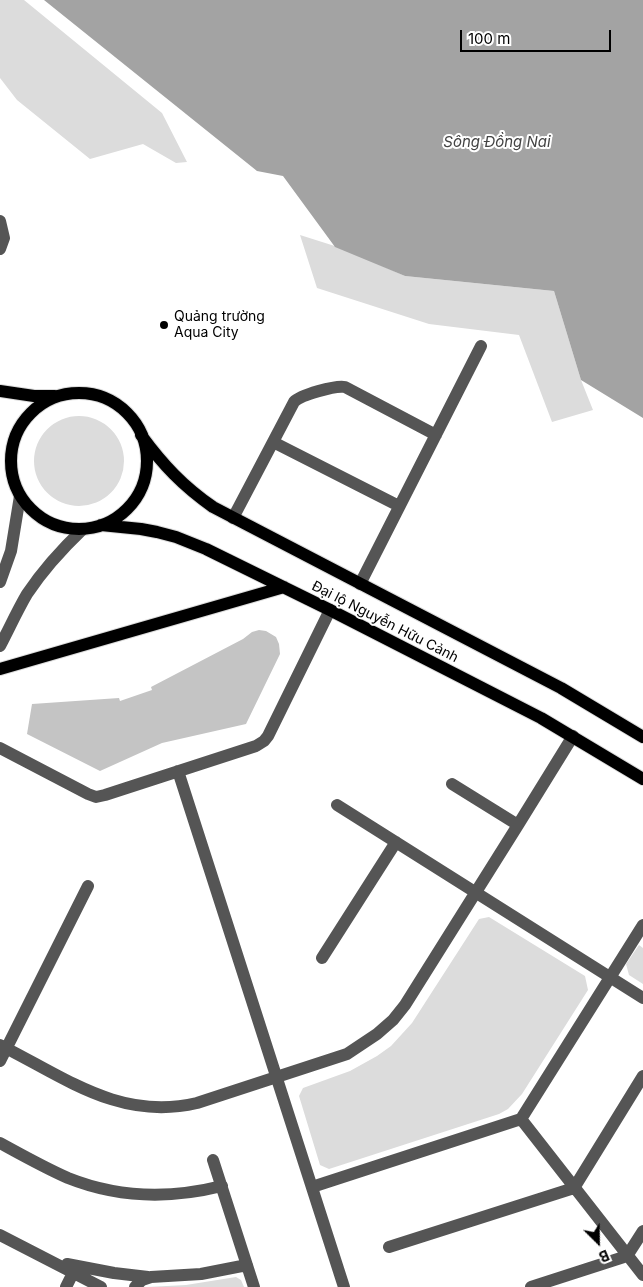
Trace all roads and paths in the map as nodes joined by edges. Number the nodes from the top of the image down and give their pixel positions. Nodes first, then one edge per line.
1 (0, 221) edge
2 (0, 249) edge
3 (481, 346) dead end
4 (0, 391) edge
5 (60, 396) junction
6 (141, 435) junction
7 (436, 435) junction
8 (273, 442) junction
9 (0, 464) edge
10 (13, 479) junction
11 (20, 496) junction
12 (400, 506) junction
13 (233, 518) junction
14 (101, 525) junction
15 (83, 529) junction
16 (0, 582) edge
17 (360, 584) junction
18 (284, 587) junction
19 (330, 610) junction
20 (0, 646) edge
21 (0, 669) edge
22 (573, 736) junction
23 (643, 737) edge
24 (0, 748) edge
25 (178, 771) junction
26 (643, 778) edge
27 (452, 784) dead end
28 (338, 806) dead end
29 (518, 825) junction
30 (396, 842) junction
31 (88, 886) dead end
32 (476, 892) junction
33 (643, 925) edge
34 (322, 958) dead end
35 (610, 977) junction
36 (643, 998) edge
37 (3, 1046) edge
38 (0, 1061) edge
39 (643, 1076) edge
40 (276, 1078) junction
41 (521, 1119) junction
42 (0, 1143) edge
43 (213, 1160) dead end
44 (222, 1186) junction
45 (312, 1187) junction
46 (574, 1188) junction
47 (643, 1231) edge
48 (0, 1235) edge
49 (389, 1247) dead end
50 (628, 1256) junction
51 (247, 1265) junction
52 (75, 1269) junction
53 (643, 1276) edge
54 (151, 1277) junction
55 (66, 1287) edge
56 (101, 1287) edge
57 (135, 1287) edge
58 (254, 1287) edge
59 (344, 1287) edge
60 (530, 1287) edge

1 - 2 street
3 - 7 street
4 - 5 main road
5 - 6 main road
5 - 10 main road
6 - 13 main road, Đại lộ Nguyễn Hữu Cảnh
6 - 14 main road
7 - 8 street
7 - 12 street
8 - 12 street
8 - 13 street
9 - 10 main road
10 - 11 main road
11 - 15 main road
11 - 16 street
12 - 17 street
13 - 17 main road, Đại lộ Nguyễn Hữu Cảnh
14 - 15 main road
14 - 18 main road, Đại lộ Nguyễn Hữu Cảnh
15 - 20 street
17 - 23 main road, Đại lộ Nguyễn Hữu Cảnh
18 - 19 main road, Đại lộ Nguyễn Hữu Cảnh
18 - 21 main road
19 - 22 main road, Đại lộ Nguyễn Hữu Cảnh
19 - 25 street
22 - 26 main road, Đại lộ Nguyễn Hữu Cảnh
22 - 29 street
24 - 25 street
25 - 40 street
27 - 29 street
28 - 30 street
29 - 32 street
30 - 32 street
30 - 34 street
31 - 37 street
32 - 35 street
32 - 40 street
33 - 35 street
35 - 36 street
35 - 41 street
37 - 38 street
37 - 40 street
39 - 46 street
40 - 45 street
41 - 45 street
41 - 46 street
42 - 44 street
43 - 44 street
44 - 51 street
45 - 59 street
46 - 49 street
46 - 50 street
47 - 50 street
48 - 52 street
50 - 53 street
50 - 60 street
51 - 54 street
51 - 58 street
52 - 54 street
52 - 55 street
52 - 56 street
54 - 57 street

